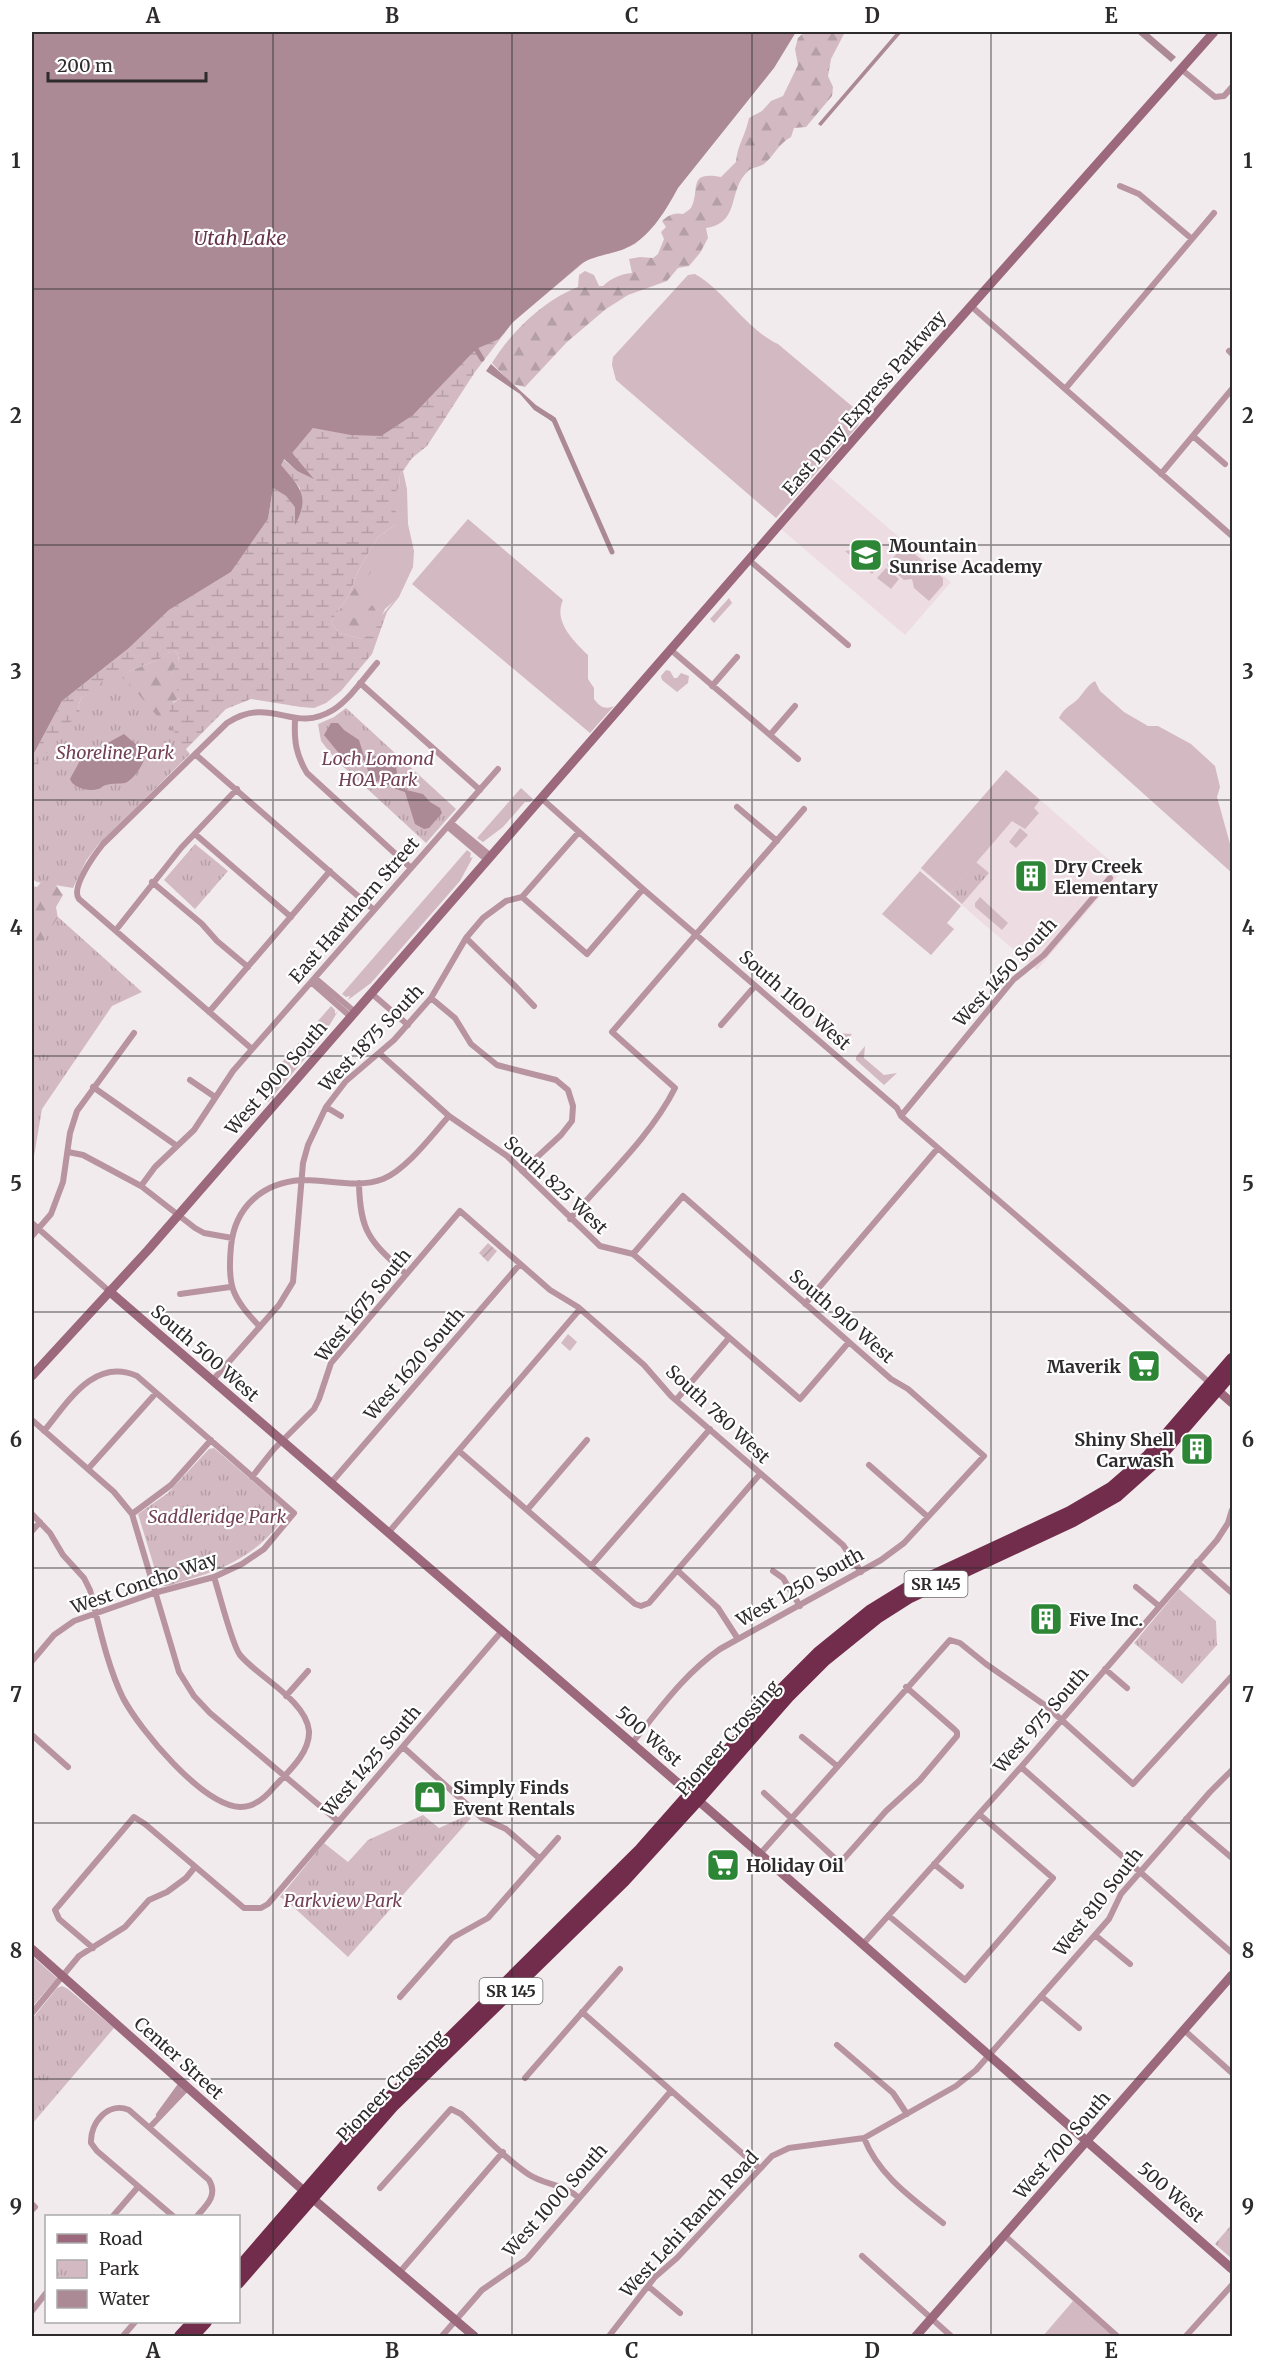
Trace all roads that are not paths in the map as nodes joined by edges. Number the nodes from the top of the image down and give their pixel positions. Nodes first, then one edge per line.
1 (1214, 32) edge
2 (1181, 69) junction
3 (1233, 87) edge
4 (1120, 186) dead end
5 (1214, 213) dead end
6 (1192, 238) junction
7 (971, 306) junction
8 (1065, 389) junction
9 (1233, 389) edge
10 (1193, 436) junction
11 (1225, 464) dead end
12 (1161, 474) junction
13 (1233, 536) edge
14 (749, 560) junction
15 (848, 645) dead end
16 (670, 650) junction
17 (737, 657) dead end
18 (377, 663) dead end
19 (360, 683) junction
20 (712, 686) junction
21 (795, 706) dead end
22 (295, 720) junction
23 (770, 735) junction
24 (195, 754) junction
25 (798, 759) dead end
26 (498, 769) dead end
27 (237, 789) junction
28 (480, 790) junction
29 (542, 798) junction
30 (737, 807) dead end
31 (804, 809) dead end
32 (450, 825) junction
33 (579, 832) junction
34 (195, 834) junction
35 (777, 842) junction
36 (490, 859) junction
37 (411, 868) junction
38 (330, 871) junction
39 (1110, 878) dead end
40 (152, 882) junction
41 (643, 889) junction
42 (522, 897) junction
43 (374, 910) junction
44 (291, 917) junction
45 (116, 930) junction
46 (697, 935) junction
47 (466, 938) junction
48 (248, 968) junction
49 (313, 980) junction
50 (755, 986) junction
51 (371, 993) junction
52 (431, 998) junction
53 (534, 1006) dead end
54 (209, 1012) junction
55 (353, 1015) junction
56 (408, 1025) junction
57 (721, 1025) dead end
58 (134, 1033) dead end
59 (252, 1049) junction
60 (379, 1053) junction
61 (190, 1080) dead end
62 (93, 1087) junction
63 (215, 1097) junction
64 (326, 1107) junction
65 (341, 1116) dead end
66 (449, 1116) junction
67 (901, 1116) junction
68 (177, 1146) junction
69 (938, 1148) junction
70 (68, 1152) junction
71 (522, 1172) junction
72 (301, 1180) junction
73 (359, 1183) junction
74 (141, 1185) junction
75 (460, 1211) joint
76 (178, 1214) junction
77 (570, 1219) junction
78 (32, 1223) edge
79 (38, 1228) junction
80 (32, 1236) edge
81 (232, 1238) junction
82 (633, 1254) junction
83 (520, 1264) junction
84 (405, 1274) junction
85 (230, 1287) junction
86 (109, 1291) junction
87 (180, 1294) dead end
88 (805, 1304) junction
89 (580, 1309) junction
90 (260, 1327) junction
91 (729, 1338) junction
92 (849, 1342) junction
93 (1233, 1359) edge
94 (1227, 1375) edge
95 (32, 1376) edge
96 (212, 1381) junction
97 (1214, 1387) junction
98 (156, 1393) junction
99 (676, 1400) junction
100 (1233, 1403) edge
101 (32, 1420) edge
102 (710, 1429) junction
103 (44, 1431) junction
104 (211, 1440) junction
105 (587, 1440) dead end
106 (282, 1441) junction
107 (459, 1451) junction
108 (984, 1456) joint
109 (869, 1465) dead end
110 (88, 1469) junction
111 (760, 1474) junction
112 (252, 1477) junction
113 (330, 1484) junction
114 (527, 1510) junction
115 (1232, 1513) edge
116 (32, 1514) edge
117 (132, 1514) junction
118 (928, 1517) junction
119 (40, 1522) junction
120 (32, 1531) edge
121 (388, 1533) junction
122 (1197, 1562) junction
123 (591, 1566) junction
124 (676, 1570) junction
125 (773, 1571) dead end
126 (861, 1572) junction
127 (214, 1577) junction
128 (1136, 1587) dead end
129 (154, 1593) junction
130 (1233, 1593) edge
131 (800, 1606) junction
132 (1159, 1606) junction
133 (96, 1613) junction
134 (501, 1632) junction
135 (738, 1639) junction
136 (32, 1661) edge
137 (1105, 1669) junction
138 (308, 1671) dead end
139 (1233, 1676) edge
140 (906, 1687) junction
141 (1127, 1688) dead end
142 (286, 1696) junction
143 (1061, 1720) junction
144 (32, 1735) edge
145 (802, 1737) dead end
146 (632, 1743) junction
147 (403, 1748) junction
148 (837, 1766) junction
149 (68, 1767) dead end
150 (1021, 1767) junction
151 (1233, 1770) edge
152 (284, 1777) junction
153 (764, 1793) dead end
154 (694, 1797) junction
155 (979, 1814) junction
156 (792, 1817) junction
157 (1186, 1819) junction
158 (339, 1822) junction
159 (558, 1838) dead end
160 (760, 1854) junction
161 (539, 1858) junction
162 (1233, 1858) edge
163 (934, 1864) junction
164 (195, 1867) junction
165 (1141, 1871) junction
166 (961, 1886) dead end
167 (888, 1916) junction
168 (1095, 1935) junction
169 (863, 1944) junction
170 (93, 1948) junction
171 (32, 1949) edge
172 (1233, 1953) edge
173 (1130, 1964) dead end
174 (620, 1969) dead end
175 (1233, 1975) edge
176 (63, 1976) junction
177 (1041, 1996) junction
178 (400, 1997) dead end
179 (582, 2012) junction
180 (32, 2013) edge
181 (1079, 2028) dead end
182 (1184, 2030) junction
183 (837, 2045) dead end
184 (990, 2055) junction
185 (1233, 2073) edge
186 (525, 2078) dead end
187 (186, 2085) junction
188 (671, 2091) junction
189 (907, 2114) junction
190 (152, 2125) junction
191 (864, 2138) junction
192 (1087, 2140) junction
193 (503, 2152) junction
194 (760, 2169) junction
195 (138, 2187) junction
196 (380, 2188) dead end
197 (308, 2195) junction
198 (579, 2198) junction
199 (115, 2215) edge
200 (171, 2215) edge
201 (199, 2215) edge
202 (943, 2223) dead end
203 (1005, 2236) junction
204 (862, 2256) dead end
205 (240, 2267) edge
206 (1233, 2269) edge
207 (399, 2273) junction
208 (240, 2280) edge
209 (1233, 2285) edge
210 (648, 2286) junction
211 (45, 2295) edge
212 (32, 2311) edge
213 (680, 2313) dead end
214 (932, 2319) junction
215 (455, 2321) junction
216 (134, 2323) edge
217 (192, 2323) edge
218 (205, 2323) edge
219 (123, 2337) edge
220 (180, 2337) edge
221 (193, 2337) edge
222 (442, 2337) edge
223 (474, 2337) edge
224 (609, 2337) edge
225 (916, 2337) edge
226 (951, 2337) edge
227 (1117, 2337) edge
228 (1186, 2337) edge

1 - 2 street, East Pony Express Parkway
2 - 3 street
2 - 7 street, East Pony Express Parkway
4 - 6 street
5 - 6 street
6 - 8 street
7 - 8 street
7 - 14 street, East Pony Express Parkway
8 - 12 street
9 - 10 street
10 - 11 street
10 - 12 street
12 - 13 street
14 - 15 street
14 - 16 street, East Pony Express Parkway
16 - 20 street
16 - 29 street, East Pony Express Parkway
17 - 20 street
18 - 19 street
19 - 22 street
19 - 28 street
20 - 23 street
21 - 23 street
22 - 24 street
22 - 37 street
23 - 25 street
24 - 27 street
24 - 45 street
26 - 28 street, East Hawthorn Street
27 - 34 street
27 - 38 street
28 - 32 street, East Hawthorn Street
29 - 33 street, South 1100 West
29 - 36 street, West 1900 South
30 - 35 street
31 - 35 street
32 - 36 street
32 - 37 street, East Hawthorn Street
33 - 41 street, South 1100 West
33 - 42 street, West 1875 South
34 - 40 street
34 - 44 street
35 - 46 street
36 - 51 street, West 1900 South
37 - 43 street, East Hawthorn Street
38 - 43 street
38 - 44 street
39 - 67 street, West 1450 South
40 - 45 street
40 - 48 street
41 - 42 street
41 - 46 street, South 1100 West
42 - 47 street, West 1875 South
43 - 49 street, East Hawthorn Street
44 - 48 street
45 - 54 street
46 - 50 street, South 1100 West
46 - 77 street
47 - 52 street, West 1875 South
47 - 53 street
48 - 54 street
49 - 55 street
49 - 59 street, East Hawthorn Street
50 - 57 street
50 - 67 street, South 1100 West
51 - 55 street, West 1900 South
51 - 56 street
52 - 56 street, West 1875 South
52 - 71 street
54 - 59 street
55 - 76 street, West 1900 South
56 - 60 street, West 1875 South
58 - 62 street
59 - 63 street, East Hawthorn Street
60 - 64 street, West 1875 South
60 - 66 street, South 825 West
61 - 63 street
62 - 68 street
62 - 70 street
63 - 68 street, East Hawthorn Street
64 - 65 street, West 1875 South
64 - 72 street, West 1875 South
66 - 71 street, South 825 West
66 - 73 street
67 - 69 street, South 1100 West
68 - 74 street, East Hawthorn Street
69 - 88 street
69 - 97 street, South 1100 West
70 - 74 street
70 - 79 street
71 - 77 street, South 825 West
72 - 73 street
72 - 81 street
72 - 90 street, West 1875 South
73 - 84 street
74 - 76 street
75 - 83 street, South 780 West
75 - 84 street, West 1675 South
76 - 81 street
76 - 86 street, West 1900 South
77 - 82 street, South 825 West
78 - 79 street, South 500 West
79 - 80 street
79 - 86 street, South 500 West
81 - 85 street
82 - 88 street, South 910 West
82 - 91 street, South 825 West
83 - 89 street, South 780 West
83 - 113 street, West 1620 South
84 - 106 street, West 1675 South
85 - 87 street
85 - 90 street
86 - 95 street, West 1900 South
86 - 96 street, South 500 West
88 - 92 street, South 910 West
89 - 99 street, South 780 West
89 - 107 street
90 - 96 street, West 1875 South
91 - 92 street, South 825 West
91 - 99 street
92 - 108 street, South 910 West
93 - 94 highway, SR 145
94 - 97 highway, SR 145
96 - 106 street, South 500 West
97 - 100 street
97 - 154 highway, Pioneer Crossing / SR 145
98 - 103 street
98 - 104 street
98 - 110 street
99 - 102 street, South 780 West
101 - 103 street
102 - 111 street, South 780 West
102 - 123 street
103 - 110 street
104 - 112 street
104 - 117 street
105 - 114 street
106 - 112 street, West 1675 South
106 - 113 street, South 500 West
107 - 114 street
107 - 121 street
108 - 118 street, West 1250 South
109 - 118 street
110 - 117 street
111 - 124 street
111 - 126 street, South 780 West
112 - 127 street, West Concho Way
113 - 121 street, South 500 West
114 - 123 street
115 - 122 street, West 975 South
116 - 119 street
117 - 129 street
118 - 126 street, West 1250 South
119 - 120 street
119 - 133 street
121 - 134 street, 500 West
122 - 130 street
122 - 132 street, West 975 South
123 - 124 street
124 - 135 street
125 - 131 street
126 - 131 street, West 1250 South
127 - 129 street, West Concho Way
127 - 142 street
128 - 132 street
129 - 133 street, West Concho Way
129 - 152 street
131 - 135 street, West 1250 South
132 - 137 street, West 975 South
133 - 136 street, West Concho Way
133 - 152 street
134 - 146 street, 500 West
134 - 147 street, West 1425 South
135 - 146 street, West 1250 South
137 - 141 street
137 - 143 street, West 975 South
138 - 142 street
139 - 143 street
140 - 143 street
140 - 148 street
140 - 156 street
142 - 152 street
143 - 150 street, West 975 South
144 - 149 street
145 - 148 street
146 - 154 street, 500 West
147 - 158 street, West 1425 South
147 - 161 street
148 - 156 street
150 - 155 street, West 975 South
150 - 165 street
151 - 157 street, West 810 South
152 - 158 street
153 - 156 street
154 - 160 street, 500 West
154 - 197 highway, Pioneer Crossing / SR 145
155 - 163 street, West 975 South
155 - 167 street
156 - 160 street
157 - 162 street
157 - 165 street, West 810 South
158 - 164 street, West 1425 South
159 - 161 street
160 - 169 street, 500 West
161 - 178 street
163 - 166 street
163 - 167 street, West 975 South
164 - 170 street
164 - 170 street
165 - 168 street, West 810 South
165 - 172 street
167 - 169 street, West 975 South
168 - 173 street
168 - 177 street, West 810 South
169 - 184 street, 500 West
170 - 176 street
171 - 176 street, Center Street
174 - 179 street
175 - 182 street, West 700 South
176 - 180 street
176 - 187 street, Center Street
177 - 181 street
177 - 184 street, West 810 South
179 - 186 street
179 - 188 street
182 - 185 street
182 - 192 street, West 700 South
183 - 189 street
184 - 189 street, West Lehi Ranch Road
184 - 192 street
187 - 190 street
187 - 197 street, Center Street
188 - 194 street
188 - 198 street, West 1000 South
189 - 191 street, West Lehi Ranch Road
190 - 195 street
190 - 201 street
191 - 194 street, West Lehi Ranch Road
191 - 202 street
192 - 203 street, West 700 South
192 - 206 street, 500 West
193 - 196 street
193 - 198 street
193 - 207 street
194 - 210 street, West Lehi Ranch Road
195 - 199 street
195 - 200 street
197 - 205 highway, SR 145
197 - 207 street, Center Street
197 - 208 highway, SR 145
198 - 215 street, West 1000 South
203 - 214 street, West 700 South
203 - 227 street
204 - 214 street
207 - 215 street, Center Street
209 - 228 street
210 - 213 street
210 - 224 street, West Lehi Ranch Road
211 - 212 street
214 - 225 street, West 700 South
214 - 226 street
215 - 222 street, West 1000 South
215 - 223 street, Center Street
216 - 219 street
217 - 220 highway
218 - 221 highway

